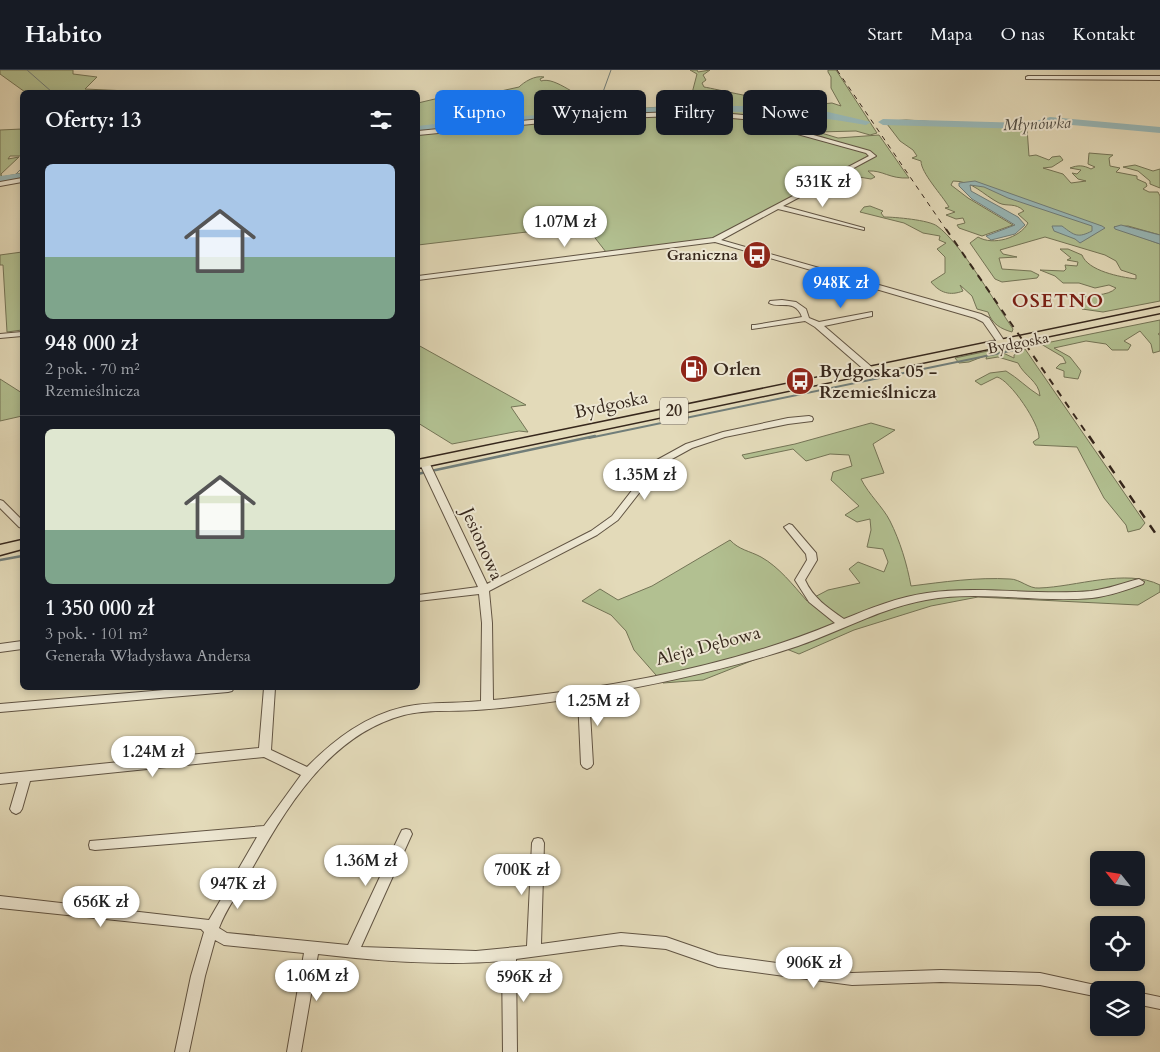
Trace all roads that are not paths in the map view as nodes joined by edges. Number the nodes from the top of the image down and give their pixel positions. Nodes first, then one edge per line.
1 (1028, 78) dead end
2 (1160, 78) edge
3 (420, 133) edge
4 (20, 180) edge
5 (0, 184) edge
6 (778, 207) junction
7 (862, 229) dead end
8 (715, 240) junction
9 (420, 278) edge
10 (773, 303) dead end
11 (1160, 310) edge
12 (869, 314) dead end
13 (806, 318) junction
14 (818, 325) junction
15 (755, 327) dead end
16 (20, 334) edge
17 (0, 336) edge
18 (998, 345) junction
19 (871, 371) junction
20 (809, 419) dead end
21 (421, 463) edge
22 (0, 503) edge
23 (20, 523) edge
24 (788, 528) dead end
25 (20, 545) edge
26 (0, 550) edge
27 (1139, 582) dead end
28 (484, 590) junction
29 (420, 598) edge
30 (843, 624) junction
31 (20, 645) edge
32 (0, 648) edge
33 (205, 690) edge
34 (269, 690) edge
35 (583, 692) junction
36 (487, 705) junction
37 (0, 708) edge
38 (265, 752) junction
39 (587, 764) dead end
40 (308, 773) junction
41 (24, 777) junction
42 (0, 779) edge
43 (16, 809) dead end
44 (267, 831) junction
45 (406, 834) dead end
46 (538, 843) dead end
47 (95, 845) dead end
48 (0, 902) edge
49 (212, 930) junction
50 (312, 947) junction
51 (534, 950) junction
52 (352, 952) junction
53 (509, 954) junction
54 (1090, 989) edge
55 (1145, 1000) edge
56 (1160, 1003) edge
57 (182, 1052) edge
58 (294, 1052) edge
59 (510, 1052) edge

1 - 2 street
3 - 6 street
4 - 5 street
6 - 7 street
6 - 8 street
8 - 9 street
8 - 18 street
10 - 13 street
11 - 18 main road, Bydgoska / 20
12 - 14 street
13 - 14 street
13 - 15 street
14 - 19 street
16 - 17 street
18 - 19 main road, Bydgoska / 20
19 - 21 main road, Bydgoska / 20
20 - 28 street
21 - 28 street, Jesionowa
22 - 23 street
24 - 30 street
25 - 26 main road
27 - 30 street, Aleja Dębowa
28 - 29 street
28 - 36 street, Jesionowa
30 - 35 street, Aleja Dębowa
31 - 32 street
33 - 37 street
34 - 38 street
35 - 36 street, Aleja Dębowa
35 - 39 street
36 - 40 street, Aleja Dębowa
38 - 40 street
38 - 41 street
40 - 44 street, Aleja Dębowa
41 - 42 street
41 - 43 street
44 - 47 street
44 - 49 street, Aleja Dębowa
45 - 52 street
46 - 51 street
48 - 49 street
49 - 50 street
49 - 57 street, Aleja Dębowa
50 - 52 street
50 - 58 street
51 - 53 street
51 - 54 street
52 - 53 street
53 - 59 street
55 - 56 street

